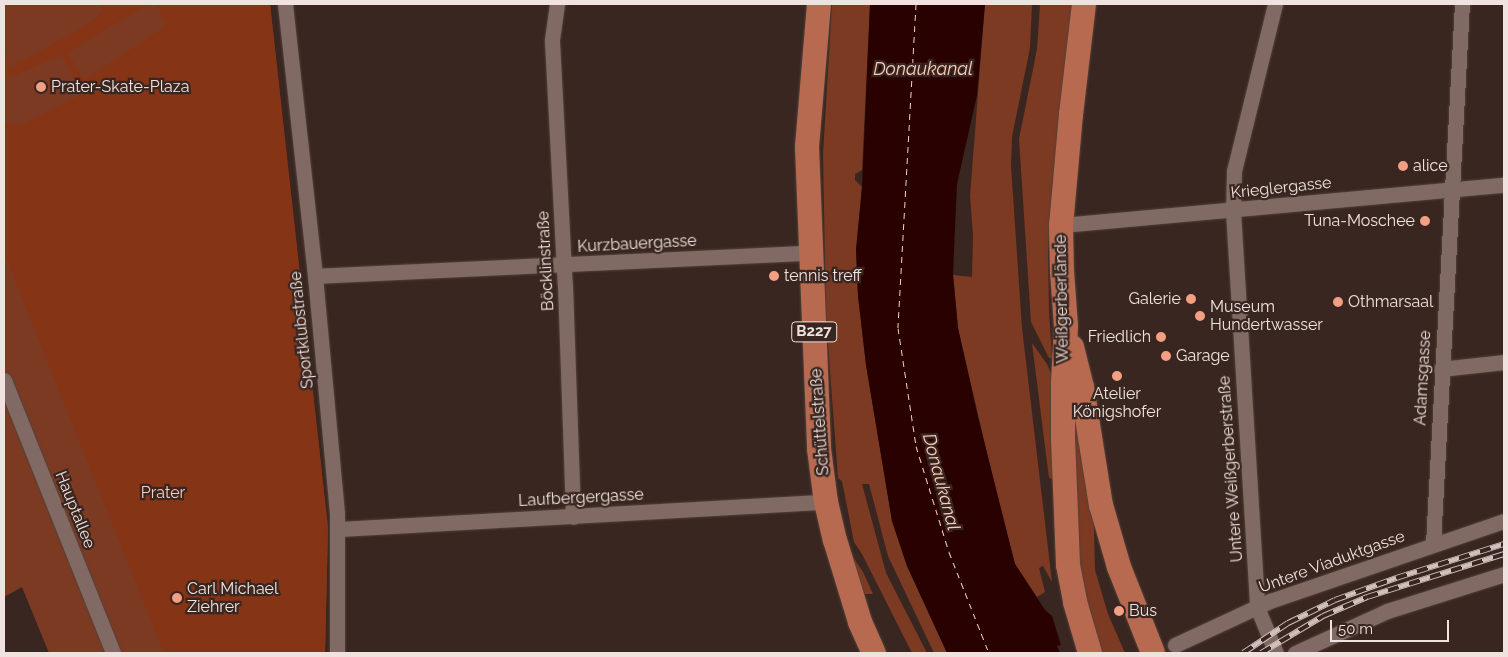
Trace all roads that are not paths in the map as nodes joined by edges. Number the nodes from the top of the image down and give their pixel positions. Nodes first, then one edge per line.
1 (285, 4) edge
2 (557, 4) edge
3 (819, 4) edge
4 (1084, 4) edge
5 (1275, 4) edge
6 (1462, 4) edge
7 (1504, 185) edge
8 (1451, 190) junction
9 (1232, 211) junction
10 (1062, 225) junction
11 (811, 254) junction
12 (563, 265) junction
13 (315, 276) junction
14 (1066, 326) junction
15 (1504, 362) edge
16 (1441, 369) junction
17 (4, 380) edge
18 (826, 502) junction
19 (573, 517) junction
20 (1504, 521) edge
21 (338, 529) junction
22 (1433, 544) junction
23 (1504, 574) edge
24 (1257, 607) junction
25 (1175, 645) dead end
26 (113, 653) edge
27 (338, 653) edge
28 (874, 653) edge
29 (1090, 653) edge
30 (1153, 653) edge
31 (1276, 653) edge
32 (1295, 653) edge

1 - 13 street, Sportklubstraße
2 - 12 street, Böcklinstraße
3 - 11 main road, Schüttelstraße / B227
4 - 10 main road, Weißgerberlände
5 - 9 street, Untere Weißgerberstraße
6 - 8 street, Adamsgasse
7 - 8 street, Krieglergasse
8 - 9 street, Krieglergasse
8 - 16 street, Adamsgasse
9 - 10 street, Krieglergasse
9 - 24 street, Untere Weißgerberstraße
10 - 14 main road, Weißgerberlände
11 - 12 street, Kurzbauergasse
11 - 18 main road, Schüttelstraße / B227
12 - 13 street, Kurzbauergasse
12 - 19 street, Böcklinstraße
13 - 21 street, Sportklubstraße
14 - 29 main road, Weißgerberlände
14 - 30 main road
15 - 16 street
16 - 22 street, Adamsgasse
17 - 26 street, Hauptallee
18 - 19 street, Laufbergergasse
18 - 28 main road, Schüttelstraße / B227
19 - 21 street, Laufbergergasse
20 - 22 street, Untere Viaduktgasse
21 - 27 street, Sportklubstraße
22 - 24 street, Untere Viaduktgasse
23 - 32 street
24 - 25 street, Untere Viaduktgasse
24 - 31 street, Untere Weißgerberstraße

